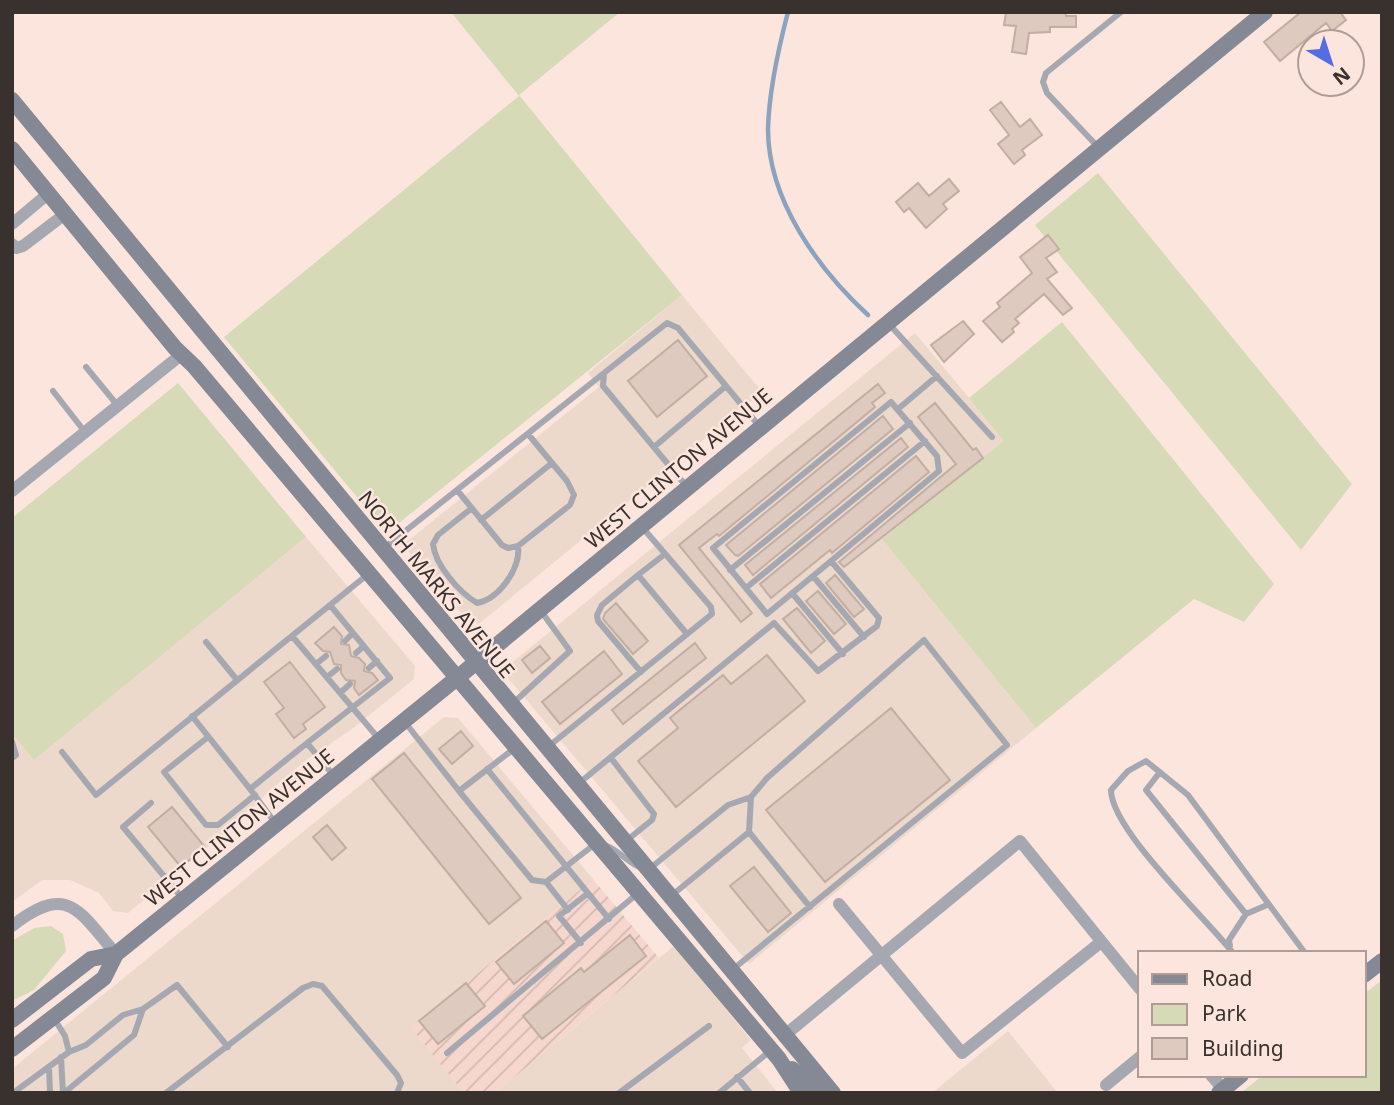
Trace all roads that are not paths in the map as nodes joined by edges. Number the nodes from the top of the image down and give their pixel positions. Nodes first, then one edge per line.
1 (1121, 12) edge
2 (1265, 12) edge
3 (12, 100) edge
4 (1098, 147) junction
5 (12, 149) edge
6 (48, 194) junction
7 (65, 214) junction
8 (17, 221) edge
9 (36, 236) junction
10 (12, 244) edge
11 (887, 322) junction
12 (182, 354) junction
13 (86, 367) dead end
14 (604, 373) junction
15 (937, 376) junction
16 (726, 386) junction
17 (53, 391) dead end
18 (118, 406) junction
19 (898, 409) junction
20 (910, 423) junction
21 (760, 427) junction
22 (86, 432) junction
23 (528, 434) junction
24 (992, 438) dead end
25 (925, 441) junction
26 (654, 447) junction
27 (552, 463) junction
28 (687, 487) junction
29 (457, 490) junction
30 (12, 491) edge
31 (472, 508) junction
32 (481, 520) junction
33 (641, 526) junction
34 (518, 547) junction
35 (382, 550) junction
36 (665, 554) junction
37 (831, 561) junction
38 (730, 570) junction
39 (369, 574) junction
40 (638, 575) junction
41 (813, 576) junction
42 (746, 589) junction
43 (792, 593) junction
44 (330, 605) junction
45 (540, 610) junction
46 (767, 614) junction
47 (774, 623) junction
48 (353, 633) junction
49 (687, 634) junction
50 (292, 636) junction
51 (863, 637) junction
52 (345, 640) dead end
53 (206, 642) dead end
54 (364, 646) junction
55 (356, 653) dead end
56 (843, 654) junction
57 (326, 656) dead end
58 (377, 661) junction
59 (475, 663) junction
60 (316, 664) junction
61 (369, 668) dead end
62 (338, 669) dead end
63 (641, 672) junction
64 (327, 677) junction
65 (457, 678) junction
66 (237, 680) junction
67 (350, 684) dead end
68 (341, 693) junction
69 (510, 706) junction
70 (354, 708) junction
71 (192, 716) junction
72 (404, 721) junction
73 (208, 737) junction
74 (380, 740) junction
75 (12, 742) edge
76 (307, 743) junction
77 (515, 747) junction
78 (546, 749) junction
79 (62, 752) dead end
80 (12, 758) edge
81 (611, 758) junction
82 (487, 769) junction
83 (1160, 772) junction
84 (334, 777) junction
85 (577, 785) junction
86 (459, 791) junction
87 (252, 792) junction
88 (751, 797) junction
89 (151, 803) dead end
90 (276, 824) junction
91 (749, 832) junction
92 (624, 842) junction
93 (595, 844) junction
94 (565, 867) junction
95 (648, 870) junction
96 (546, 882) junction
97 (587, 894) junction
98 (637, 894) junction
99 (670, 897) junction
100 (183, 900) junction
101 (839, 904) dead end
102 (1267, 905) junction
103 (810, 907) junction
104 (568, 909) junction
105 (1246, 914) junction
106 (609, 919) junction
107 (12, 926) edge
108 (1101, 942) junction
109 (581, 943) junction
110 (1232, 951) edge
111 (1302, 951) edge
112 (116, 954) junction
113 (881, 956) junction
114 (1382, 961) edge
115 (732, 971) junction
116 (1366, 973) edge
117 (1138, 987) edge
118 (143, 1009) junction
119 (54, 1018) junction
120 (12, 1020) edge
121 (709, 1027) dead end
122 (785, 1035) junction
123 (228, 1047) junction
124 (12, 1049) edge
125 (69, 1052) junction
126 (447, 1054) dead end
127 (775, 1055) junction
128 (61, 1058) junction
129 (1138, 1059) edge
130 (49, 1067) junction
131 (737, 1077) junction
132 (1238, 1077) edge
133 (1106, 1085) dead end
134 (1221, 1091) edge
135 (13, 1093) edge
136 (50, 1093) edge
137 (64, 1093) edge
138 (166, 1093) edge
139 (397, 1093) edge
140 (618, 1093) edge
141 (719, 1093) edge
142 (750, 1093) edge
143 (802, 1093) edge
144 (817, 1093) edge
145 (833, 1093) edge

1 - 4 lane
2 - 4 main road, WEST CLINTON AVENUE
3 - 35 main road, NORTH MARKS AVENUE
4 - 11 main road, WEST CLINTON AVENUE
5 - 6 main road, NORTH MARKS AVENUE
6 - 7 main road, NORTH MARKS AVENUE
6 - 8 street
7 - 9 street
7 - 12 main road, NORTH MARKS AVENUE
8 - 9 street
9 - 10 street
11 - 15 lane
11 - 21 main road, WEST CLINTON AVENUE
12 - 18 street
12 - 39 main road, NORTH MARKS AVENUE
13 - 18 lane
14 - 16 lane
14 - 23 lane
14 - 26 lane
15 - 19 lane
15 - 24 lane
16 - 21 lane
16 - 26 lane
17 - 22 lane
18 - 22 street
19 - 20 lane
19 - 38 lane
20 - 25 lane
20 - 38 lane
21 - 28 main road, WEST CLINTON AVENUE
22 - 30 street
23 - 27 lane
23 - 29 lane
25 - 37 lane
25 - 42 lane
26 - 28 lane
27 - 32 lane
27 - 34 lane
28 - 33 main road, WEST CLINTON AVENUE
29 - 31 lane
29 - 35 lane
31 - 32 lane
31 - 34 lane
32 - 34 lane
33 - 36 lane
33 - 45 main road, WEST CLINTON AVENUE
35 - 59 main road, NORTH MARKS AVENUE
36 - 40 lane
36 - 49 lane
37 - 41 lane
37 - 51 lane
38 - 42 lane
39 - 44 lane
39 - 65 main road, NORTH MARKS AVENUE
40 - 49 lane
40 - 63 lane
41 - 43 lane
41 - 51 lane
42 - 46 lane
43 - 46 lane
43 - 56 lane
44 - 48 lane
44 - 50 lane
45 - 59 main road, WEST CLINTON AVENUE
45 - 69 lane
46 - 47 lane
47 - 56 lane
47 - 81 lane
48 - 52 lane
48 - 54 lane
49 - 63 lane
50 - 60 lane
50 - 66 lane
51 - 56 lane
53 - 66 lane
54 - 55 lane
54 - 58 lane
57 - 60 lane
58 - 61 lane
58 - 70 lane
59 - 65 main road, WEST CLINTON AVENUE
59 - 69 main road, NORTH MARKS AVENUE
60 - 64 lane
62 - 64 lane
63 - 78 lane
64 - 68 lane
65 - 72 main road, WEST CLINTON AVENUE
65 - 77 main road, NORTH MARKS AVENUE
66 - 71 lane
67 - 68 lane
68 - 70 lane
69 - 78 main road, NORTH MARKS AVENUE
70 - 74 lane
70 - 76 lane
71 - 73 lane
71 - 79 lane
72 - 74 main road, WEST CLINTON AVENUE
72 - 86 lane
73 - 87 lane
73 - 87 lane
74 - 84 main road, WEST CLINTON AVENUE
75 - 80 lane
76 - 84 lane
76 - 87 lane
77 - 82 lane
77 - 93 main road, NORTH MARKS AVENUE
78 - 85 main road, NORTH MARKS AVENUE
81 - 85 lane
81 - 92 lane
82 - 86 lane
82 - 94 lane
83 - 102 lane
83 - 105 lane
83 - 110 lane
84 - 90 main road, WEST CLINTON AVENUE
85 - 92 main road, NORTH MARKS AVENUE
86 - 96 lane
87 - 90 lane
88 - 91 lane
88 - 95 lane
88 - 103 lane
89 - 100 lane
90 - 100 main road, WEST CLINTON AVENUE
91 - 99 lane
91 - 103 lane
92 - 95 main road, NORTH MARKS AVENUE
93 - 94 lane
93 - 95 lane
93 - 98 main road, NORTH MARKS AVENUE
94 - 96 lane
94 - 97 lane
95 - 99 main road, NORTH MARKS AVENUE
96 - 104 lane
97 - 104 lane
97 - 106 lane
98 - 106 lane
98 - 127 main road, NORTH MARKS AVENUE
99 - 115 main road, NORTH MARKS AVENUE
100 - 112 main road, WEST CLINTON AVENUE
101 - 113 street
102 - 105 lane
102 - 111 lane
103 - 115 lane
104 - 109 lane
105 - 110 lane
106 - 109 lane
107 - 112 street
108 - 113 street
108 - 113 street
108 - 117 street
109 - 126 lane
112 - 119 main road, WEST CLINTON AVENUE
112 - 120 main road, WEST CLINTON AVENUE
113 - 122 street
114 - 116 main road
115 - 122 main road, NORTH MARKS AVENUE
118 - 123 lane
118 - 125 lane
118 - 137 lane
119 - 124 main road, WEST CLINTON AVENUE
119 - 125 lane
121 - 140 lane
122 - 145 main road, NORTH MARKS AVENUE
123 - 138 lane
123 - 139 lane
125 - 128 lane
127 - 131 lane
127 - 143 main road, NORTH MARKS AVENUE
127 - 144 main road
128 - 130 lane
128 - 137 lane
129 - 133 street
130 - 135 lane
130 - 136 lane
131 - 141 lane
131 - 142 lane
132 - 134 main road

